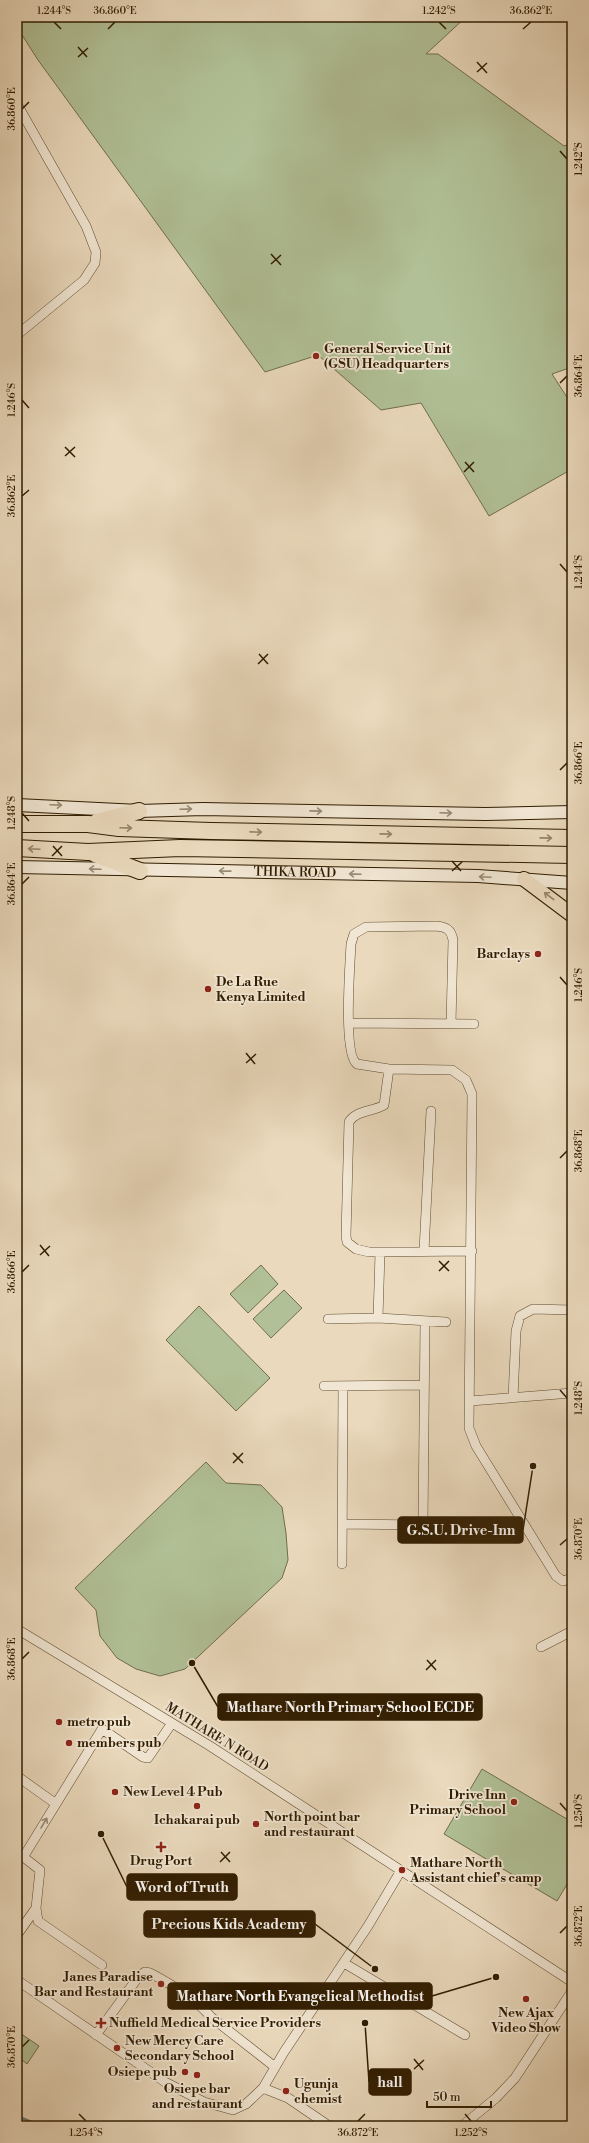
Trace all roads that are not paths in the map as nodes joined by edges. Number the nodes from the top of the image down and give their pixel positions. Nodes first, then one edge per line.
1 (17, 104) edge
2 (17, 335) edge
3 (17, 805) edge
4 (139, 811) junction
5 (572, 812) edge
6 (17, 824) edge
7 (88, 824) junction
8 (572, 838) edge
9 (17, 848) edge
10 (88, 852) junction
11 (572, 856) edge
12 (17, 867) edge
13 (140, 871) junction
14 (524, 879) junction
15 (572, 883) edge
16 (572, 915) edge
17 (348, 1023) junction
18 (451, 1024) junction
19 (474, 1024) dead end
20 (388, 1069) junction
21 (431, 1111) dead end
22 (424, 1251) junction
23 (472, 1251) junction
24 (380, 1253) junction
25 (572, 1310) edge
26 (378, 1318) junction
27 (328, 1319) dead end
28 (425, 1322) junction
29 (446, 1322) dead end
30 (423, 1385) junction
31 (324, 1386) dead end
32 (343, 1386) junction
33 (572, 1393) edge
34 (513, 1398) junction
35 (470, 1402) junction
36 (343, 1524) junction
37 (423, 1525) junction
38 (487, 1526) dead end
39 (342, 1564) dead end
40 (571, 1582) edge
41 (17, 1629) edge
42 (572, 1631) edge
43 (541, 1647) dead end
44 (172, 1723) junction
45 (17, 1776) edge
46 (56, 1804) junction
47 (21, 1854) edge
48 (400, 1872) junction
49 (36, 1908) junction
50 (17, 1935) edge
51 (344, 1963) junction
52 (102, 1965) dead end
53 (17, 1980) edge
54 (572, 1982) edge
55 (572, 1991) edge
56 (96, 2035) junction
57 (465, 2035) dead end
58 (275, 2067) junction
59 (263, 2088) junction
60 (329, 2126) edge
61 (462, 2126) edge

1 - 2 street
3 -> 4 main road
4 -> 5 main road
4 - 7 highway
6 - 7 highway
7 -> 8 highway
10 -> 9 highway, THIKA ROAD
10 - 11 highway, THIKA ROAD
10 - 13 highway
13 -> 12 main road, THIKA ROAD
14 -> 13 main road, THIKA ROAD
14 - 15 main road, THIKA ROAD
16 -> 14 main road
17 - 18 street
17 - 18 street
17 - 20 street
18 - 19 street
20 - 23 street
20 - 24 street
21 - 22 street
22 - 23 street
22 - 24 street
23 - 35 street
24 - 26 street
25 - 34 street
26 - 27 street
26 - 28 street
28 - 29 street
28 - 30 street
30 - 32 street
30 - 37 street
31 - 32 street
32 - 36 street
33 - 34 street
34 - 35 street
35 - 40 street
36 - 37 street
36 - 39 street
37 - 38 street
41 - 44 street, MATHARE N ROAD
42 - 43 street
44 - 46 street
44 - 48 street, MATHARE N ROAD
45 - 46 street
47 -> 46 street
47 - 49 street
48 - 51 street
48 - 54 street, MATHARE N ROAD
49 - 50 street
49 - 52 street
51 - 57 street
51 - 58 street
53 - 56 street
55 - 61 street
56 - 58 street
56 - 59 street
58 - 59 street
59 - 60 street

